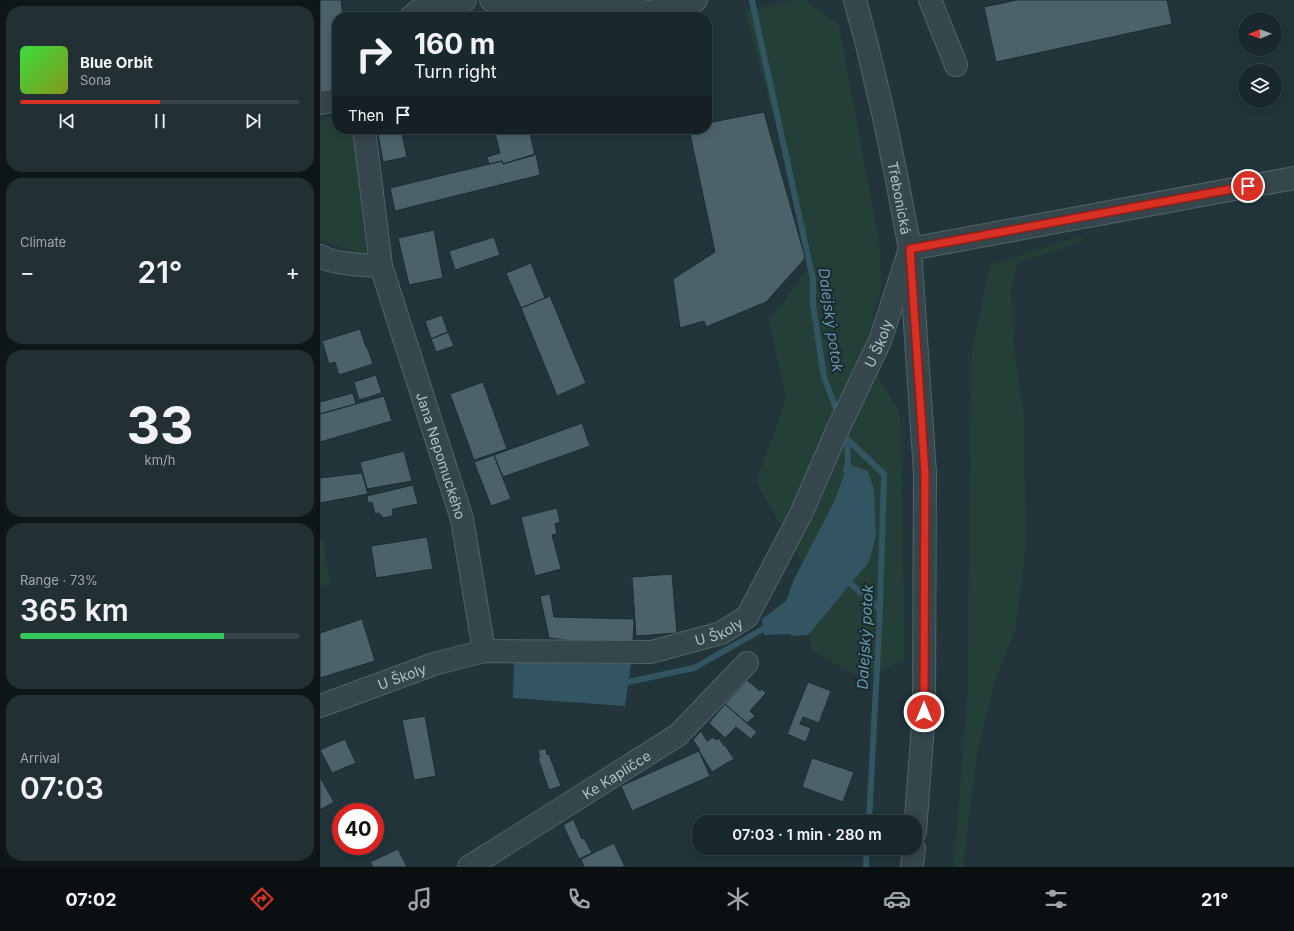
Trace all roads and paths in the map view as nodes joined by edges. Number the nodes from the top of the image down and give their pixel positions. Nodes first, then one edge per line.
1 (465, 0) edge
2 (491, 0) edge
3 (696, 0) edge
4 (855, 0) edge
5 (930, 0) edge
6 (595, 3) edge
7 (416, 12) edge
8 (956, 65) dead end
9 (332, 101) edge
10 (320, 103) edge
11 (365, 134) edge
12 (1294, 178) edge
13 (910, 249) junction
14 (320, 256) edge
15 (381, 266) junction
16 (484, 651) junction
17 (747, 663) dead end
18 (320, 706) edge
19 (916, 815) edge
20 (913, 855) edge
21 (470, 867) edge
22 (912, 867) edge

1 - 7 street
2 - 6 street
3 - 6 street
4 - 13 street, Třebonická
5 - 8 street
9 - 10 street
11 - 15 street, Jana Nepomuckého
12 - 13 street
13 - 16 street, U Školy
13 - 19 street, Třebonická
14 - 15 street
15 - 16 street, Jana Nepomuckého
16 - 18 street, U Školy
17 - 21 street, Ke Kapličce
20 - 22 street

